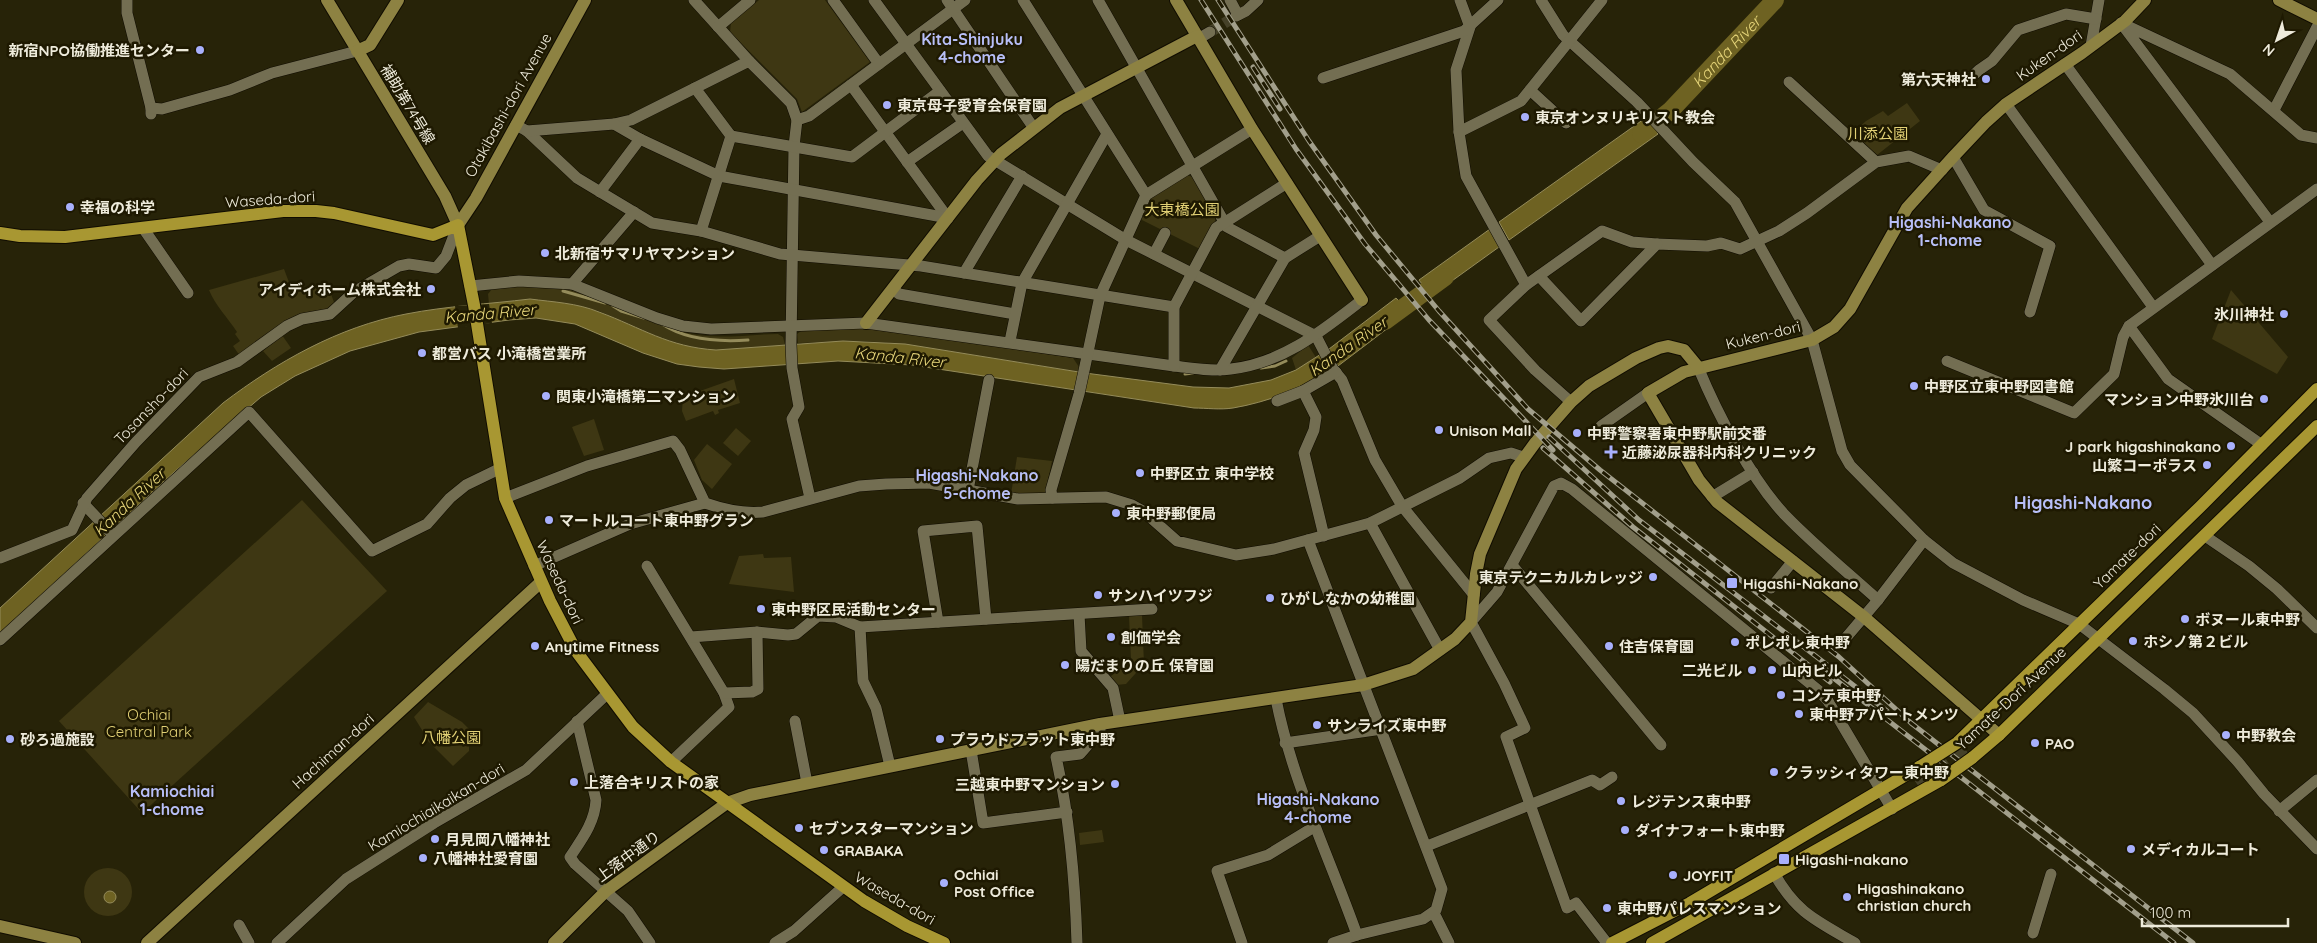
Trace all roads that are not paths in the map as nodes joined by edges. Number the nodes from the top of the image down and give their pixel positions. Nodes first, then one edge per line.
1 (126, 0) edge
2 (327, 0) edge
3 (398, 0) edge
4 (585, 0) edge
5 (694, 0) edge
6 (750, 0) edge
7 (833, 0) edge
8 (874, 0) edge
9 (965, 0) edge
10 (1024, 0) edge
11 (1098, 0) edge
12 (1176, 0) edge
13 (1230, 0) edge
14 (1258, 0) edge
15 (1460, 0) edge
16 (1498, 0) edge
17 (1541, 0) edge
18 (1602, 0) edge
19 (2099, 0) edge
20 (2145, 0) edge
21 (2279, 0) edge
22 (950, 4) edge
23 (2096, 19) junction
24 (2317, 19) edge
25 (2121, 23) junction
26 (1470, 27) junction
27 (2317, 27) edge
28 (718, 28) junction
29 (1210, 32) tunnel mouth
30 (1197, 37) junction
31 (1570, 41) junction
32 (905, 44) junction
33 (2091, 46) junction
34 (357, 51) junction
35 (749, 61) junction
36 (879, 64) junction
37 (2065, 64) junction
38 (1136, 67) junction
39 (1323, 78) dead end
40 (1789, 82) dead end
41 (1966, 82) dead end
42 (851, 85) junction
43 (695, 88) junction
44 (1530, 90) junction
45 (940, 91) junction
46 (1084, 95) junction
47 (2006, 104) junction
48 (2274, 110) junction
49 (798, 120) junction
50 (963, 123) junction
51 (1566, 123) dead end
52 (614, 124) junction
53 (1033, 127) junction
54 (521, 128) junction
55 (1252, 129) junction
56 (885, 132) junction
57 (1459, 132) junction
58 (1107, 134) junction
59 (731, 136) junction
60 (2317, 138) edge
61 (640, 139) junction
62 (794, 146) junction
63 (1953, 157) junction
64 (995, 160) junction
65 (907, 162) junction
66 (1876, 162) junction
67 (1192, 166) junction
68 (1942, 170) junction
69 (720, 176) junction
70 (1022, 176) junction
71 (1286, 183) junction
72 (2317, 189) edge
73 (795, 190) junction
74 (600, 192) junction
75 (1146, 196) junction
76 (1068, 204) junction
77 (634, 212) junction
78 (948, 218) junction
79 (1224, 222) junction
80 (2270, 222) junction
81 (458, 225) junction
82 (143, 228) junction
83 (0, 232) edge
84 (701, 232) junction
85 (1165, 233) dead end
86 (1320, 236) junction
87 (1126, 240) junction
88 (1758, 242) junction
89 (1657, 244) junction
90 (794, 254) junction
91 (1154, 254) junction
92 (1286, 258) junction
93 (2212, 264) junction
94 (911, 265) junction
95 (964, 273) junction
96 (1192, 273) junction
97 (1538, 276) junction
98 (1022, 283) junction
99 (572, 284) junction
100 (1526, 285) junction
101 (470, 286) junction
102 (893, 289) junction
103 (188, 293) dead end
104 (1100, 296) junction
105 (1362, 300) joint
106 (1257, 306) junction
107 (1174, 307) junction
108 (2153, 307) junction
109 (2030, 312) dead end
110 (1015, 314) junction
111 (866, 322) junction
112 (790, 326) junction
113 (2129, 326) junction
114 (1316, 336) junction
115 (1812, 340) junction
116 (1010, 342) junction
117 (1088, 353) junction
118 (1947, 361) dead end
119 (1174, 366) junction
120 (1698, 367) junction
121 (1220, 370) junction
122 (1335, 370) junction
123 (989, 380) dead end
124 (2317, 390) edge
125 (1303, 391) junction
126 (1648, 393) junction
127 (1278, 400) dead end
128 (1570, 402) junction
129 (1601, 426) dead end
130 (2316, 430) edge
131 (2262, 444) junction
132 (1524, 457) junction
133 (499, 469) junction
134 (1753, 472) junction
135 (968, 490) junction
136 (1712, 497) junction
137 (505, 498) junction
138 (810, 498) junction
139 (1052, 498) junction
140 (83, 503) junction
141 (705, 503) junction
142 (1402, 506) junction
143 (1370, 523) junction
144 (111, 533) junction
145 (1324, 536) junction
146 (2205, 536) junction
147 (1308, 540) junction
148 (1924, 540) junction
149 (0, 558) edge
150 (1793, 561) junction
151 (1512, 565) junction
152 (534, 566) junction
153 (647, 566) dead end
154 (541, 582) junction
155 (1771, 588) dead end
156 (1474, 595) junction
157 (1878, 600) junction
158 (1152, 610) dead end
159 (1079, 614) junction
160 (1864, 617) junction
161 (986, 619) junction
162 (938, 622) junction
163 (1471, 622) junction
164 (2079, 624) junction
165 (860, 626) junction
166 (2317, 628) edge
167 (757, 632) junction
168 (691, 637) junction
169 (2097, 638) junction
170 (0, 640) edge
171 (1844, 640) dead end
172 (1440, 650) junction
173 (1363, 685) junction
174 (724, 693) junction
175 (608, 694) junction
176 (1276, 699) junction
177 (1120, 720) junction
178 (1982, 720) junction
179 (577, 721) junction
180 (795, 721) dead end
181 (1100, 724) junction
182 (1382, 729) junction
183 (1999, 735) junction
184 (1285, 743) junction
185 (1957, 743) joint
186 (1661, 745) dead end
187 (971, 750) junction
188 (671, 762) junction
189 (890, 766) junction
190 (1612, 777) dead end
191 (2317, 780) edge
192 (807, 783) junction
193 (1880, 790) junction
194 (727, 803) junction
195 (1530, 805) junction
196 (1892, 809) junction
197 (2279, 811) junction
198 (1067, 812) junction
199 (1314, 827) junction
200 (1427, 846) junction
201 (2317, 849) edge
202 (1774, 873) junction
203 (2051, 874) dead end
204 (843, 887) junction
205 (606, 891) junction
206 (1432, 914) junction
207 (239, 925) dead end
208 (0, 926) edge
209 (2033, 933) dead end
210 (1358, 935) junction
211 (74, 943) edge
212 (147, 943) edge
213 (250, 943) edge
214 (277, 943) edge
215 (554, 943) edge
216 (650, 943) edge
217 (776, 943) edge
218 (944, 943) edge
219 (1078, 943) edge
220 (1242, 943) edge
221 (1333, 943) edge
222 (1449, 943) edge
223 (1607, 943) edge
224 (1612, 943) edge
225 (1652, 943) edge
226 (1855, 943) edge

1 - 34 street
2 - 34 street, 補助第74号線
3 - 34 street
4 - 54 street, Otakibashi-dori Avenue
5 - 28 street
6 - 28 street
7 - 36 street
8 - 32 street
9 - 22 street
10 - 46 street
11 - 38 street
12 - 30 street
13 - 14 street
15 - 26 street
16 - 26 street
17 - 31 street
18 - 31 street
19 - 23 street
20 - 25 street, Kuken-dori
21 - 24 street
22 - 32 street
22 - 53 street
23 - 33 street
23 - 41 street
25 - 33 street, Kuken-dori
25 - 48 street
25 - 80 street
26 - 39 street
26 - 57 street
27 - 48 street
28 - 35 street
29 - 30 street
30 - 38 street
30 - 55 street
31 - 44 street
31 - 88 street
32 - 36 street
32 - 45 street
33 - 37 street, Kuken-dori
34 - 81 street, 補助第74号線
35 - 43 street
35 - 49 street
36 - 42 street
37 - 47 street, Kuken-dori
37 - 93 street
38 - 46 street
38 - 67 street
40 - 66 street
42 - 49 street
42 - 56 street
43 - 52 street
43 - 59 street
44 - 51 street
44 - 57 street
45 - 50 street
45 - 56 street
46 - 53 street
46 - 58 street
47 - 63 street, Kuken-dori
47 - 108 street
48 - 60 street
49 - 62 street
50 - 64 street
50 - 65 street
52 - 54 street
52 - 61 street
53 - 64 street
54 - 74 street
54 - 81 street, Otakibashi-dori Avenue
55 - 67 street
55 - 71 street
56 - 62 street
56 - 65 street
57 - 100 street
58 - 75 street
58 - 76 street
59 - 62 street
59 - 69 street
61 - 69 street
61 - 74 street
62 - 73 street
63 - 68 street, Kuken-dori
63 - 109 street
64 - 70 street
64 - 78 street
65 - 78 street
66 - 68 street
66 - 88 street
67 - 75 street
67 - 79 street
68 - 115 street, Kuken-dori
69 - 73 street
69 - 84 street
70 - 76 street
70 - 95 street
71 - 79 street
71 - 86 street
72 - 80 street
73 - 78 street
73 - 90 street
74 - 77 street
75 - 87 street
76 - 87 street
76 - 98 street
77 - 84 street
77 - 99 street
78 - 94 street
79 - 92 street
79 - 96 street
80 - 93 street
81 - 82 main road, Waseda-dori
81 - 101 main road
81 - 140 street, Tosansho-dori
82 - 83 main road, Waseda-dori
82 - 103 street
84 - 90 street
85 - 91 street
86 - 92 street
86 - 105 street
87 - 91 street
87 - 104 street
88 - 89 street
88 - 115 street
89 - 97 street
89 - 97 street
90 - 94 street
90 - 112 street
91 - 96 street
92 - 106 street
93 - 108 street
94 - 95 street
94 - 102 street
95 - 98 street
96 - 106 street
96 - 107 street
97 - 100 street
98 - 104 street
98 - 110 street
99 - 101 street
99 - 112 street
100 - 128 street
101 - 133 main road, Waseda-dori
102 - 110 street
102 - 111 street
104 - 107 street
104 - 117 street
105 - 114 street
106 - 114 street
106 - 121 street
107 - 119 street
108 - 113 street
110 - 116 street
111 - 112 street
111 - 116 street
112 - 138 street
113 - 118 street
113 - 131 street
114 - 121 street
114 - 122 street
115 - 120 street, Kuken-dori
115 - 148 street
116 - 117 street
117 - 119 street
117 - 139 street
119 - 121 street
120 - 126 street, Kuken-dori
120 - 128 street
120 - 134 street
122 - 125 street
122 - 142 street
123 - 135 street
124 - 131 main road, Yamate-dori
125 - 127 street
125 - 145 street
126 - 129 street
126 - 136 street
128 - 132 street
130 - 146 main road, Yamate-Dori Avenue
131 - 164 main road, Yamate-dori
132 - 142 street
132 - 156 street
133 - 137 main road, Waseda-dori
133 - 144 street
134 - 136 street
134 - 157 street
135 - 138 street
135 - 139 street
136 - 150 street
137 - 141 street
137 - 152 main road, Waseda-dori
138 - 141 street
139 - 147 street
140 - 144 street
140 - 149 street, Tosansho-dori
141 - 152 street
142 - 143 street
142 - 156 street
143 - 145 street
143 - 172 street
144 - 170 street
145 - 147 street
146 - 166 street
146 - 169 main road, Yamate-Dori Avenue
147 - 173 street
148 - 157 street
148 - 164 street
150 - 155 street
150 - 160 street
151 - 163 street
151 - 186 street
151 - 193 street
152 - 154 main road, Waseda-dori
153 - 168 street
154 - 175 main road, Waseda-dori
154 - 212 street, Hachiman-dori
156 - 163 street
157 - 160 street
158 - 159 street
159 - 161 street
159 - 177 street
160 - 171 street
160 - 178 street
161 - 162 street
161 - 162 street
162 - 165 street
163 - 172 street, 上落中通り
163 - 195 street
164 - 169 street
164 - 178 main road, Yamate-dori
165 - 167 street
165 - 189 street
167 - 168 street
167 - 174 street
168 - 174 street
169 - 183 main road, Yamate-Dori Avenue
169 - 197 street
172 - 173 street, 上落中通り
173 - 176 street, 上落中通り
173 - 182 street
174 - 188 street
175 - 179 street, Kamiochiaikaikan-dori
175 - 188 main road, Waseda-dori
176 - 177 street, 上落中通り
176 - 184 street
177 - 181 street, 上落中通り
178 - 183 street
178 - 185 main road, Yamate-dori
179 - 205 street
179 - 214 street, Kamiochiaikaikan-dori
180 - 192 street
181 - 187 street, 上落中通り
181 - 198 street
182 - 184 street
182 - 200 street
183 - 196 main road, Yamate-Dori Avenue, bridge
184 - 199 street
185 - 193 main road, Yamate-Dori Avenue, bridge
187 - 189 street, 上落中通り
187 - 198 street
188 - 194 main road, Waseda-dori
189 - 192 street, 上落中通り
190 - 195 street
191 - 197 street
192 - 194 street, 上落中通り
193 - 196 street
193 - 224 main road, Yamate-Dori Avenue
194 - 204 main road, Waseda-dori
194 - 205 street, 上落中通り
195 - 200 street
195 - 223 street
196 - 202 main road, Yamate-Dori Avenue
197 - 201 street
198 - 219 street
199 - 210 street
199 - 220 street
200 - 206 street
202 - 225 main road, Yamate-Dori Avenue
202 - 226 street
203 - 209 street
204 - 217 street
204 - 218 main road, Waseda-dori
205 - 215 street, 上落中通り
205 - 216 street
206 - 210 street
206 - 222 street
207 - 213 street
208 - 211 street
210 - 221 street

